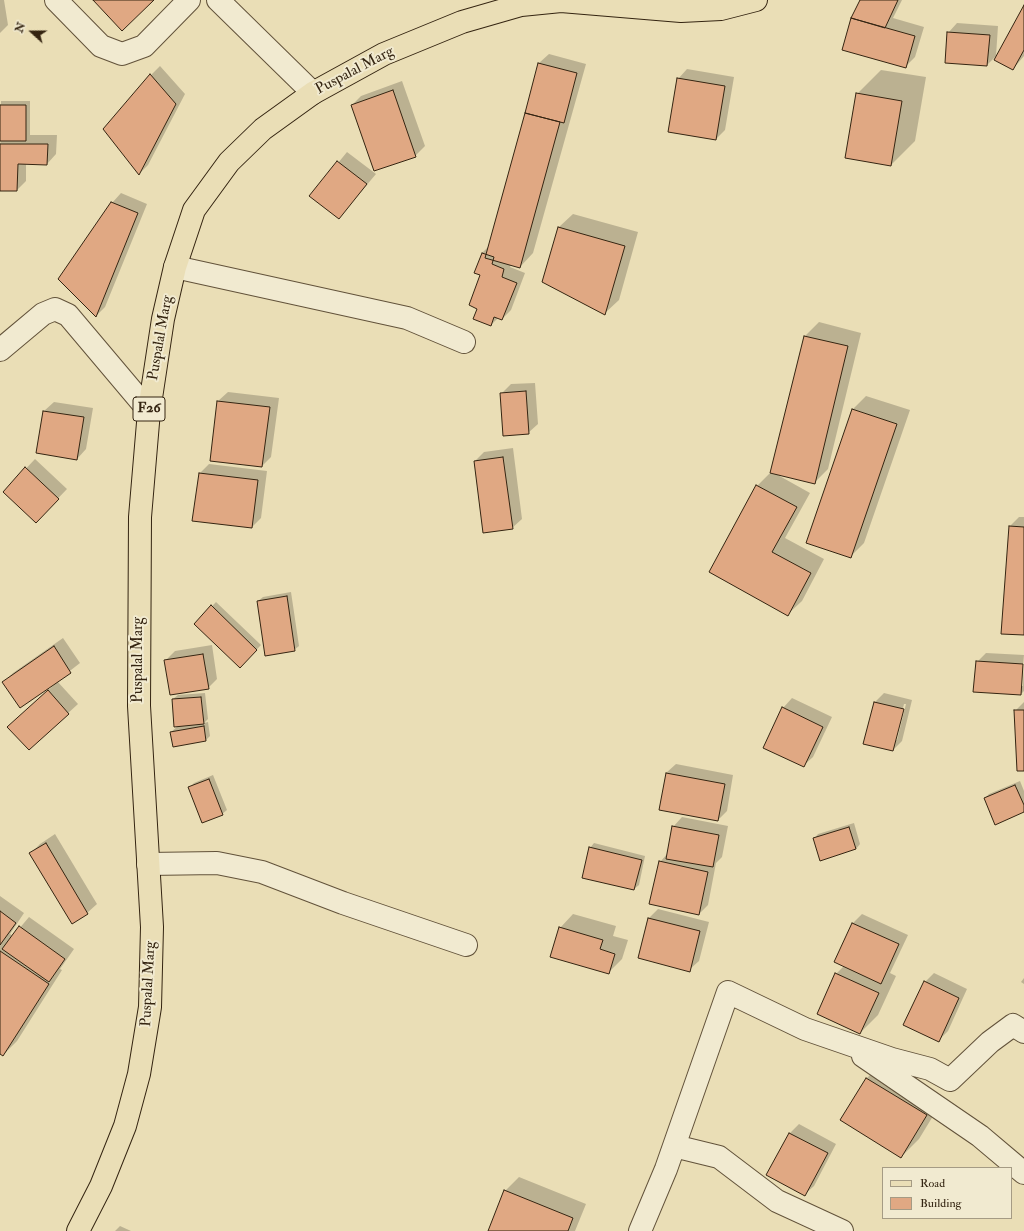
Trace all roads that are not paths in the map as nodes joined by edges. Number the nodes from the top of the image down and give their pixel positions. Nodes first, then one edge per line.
1 (56, 0) edge
2 (189, 0) edge
3 (218, 0) edge
4 (756, 0) edge
5 (313, 93) junction
6 (175, 267) junction
7 (464, 342) dead end
8 (0, 350) edge
9 (149, 411) junction
10 (148, 864) junction
11 (466, 945) dead end
12 (1024, 1032) edge
13 (840, 1041) junction
14 (674, 1146) junction
15 (1024, 1173) edge
16 (78, 1231) edge
17 (640, 1231) edge
18 (842, 1231) edge

1 - 2 street
3 - 5 street
4 - 5 main road, Puspalal Marg / F26
5 - 6 main road, Puspalal Marg / F26
6 - 7 street
6 - 9 main road, Puspalal Marg / F26
8 - 9 street
9 - 10 main road, Puspalal Marg / F26
10 - 11 street
10 - 16 main road, Puspalal Marg / F26
12 - 13 street
13 - 14 street
13 - 15 street
14 - 17 street
14 - 18 street

